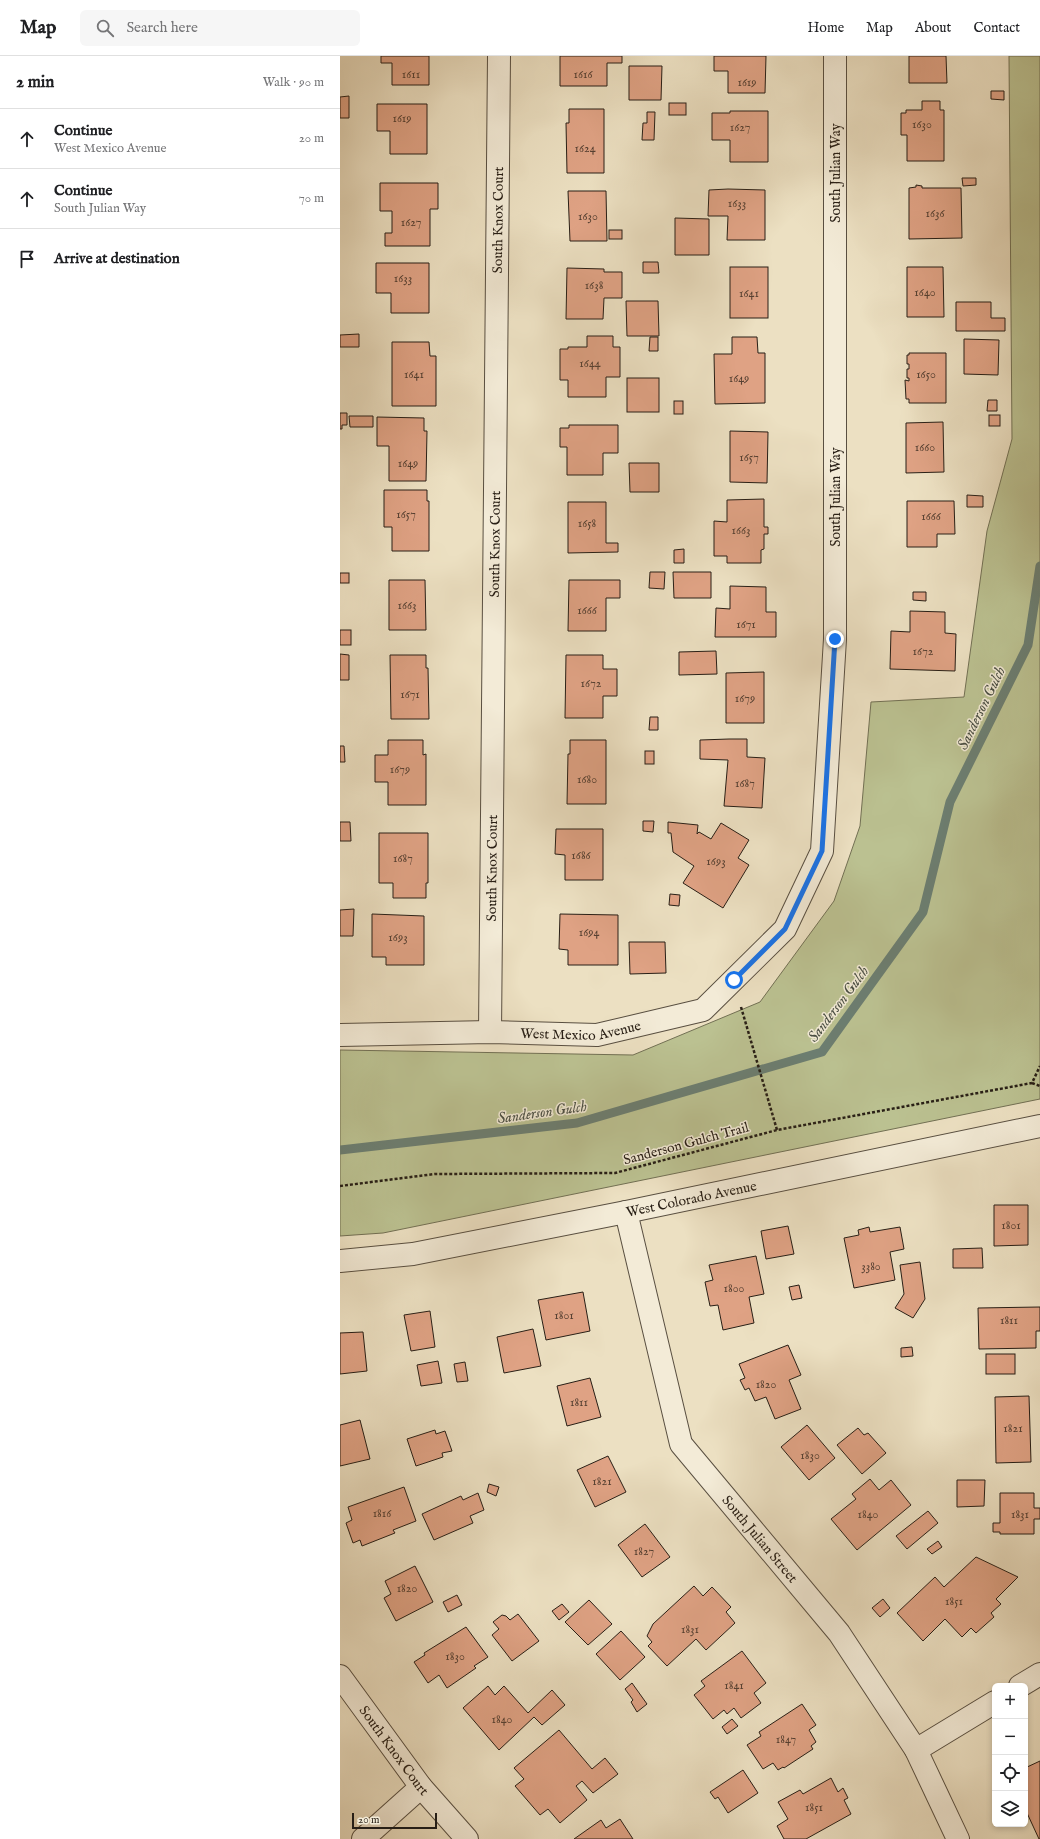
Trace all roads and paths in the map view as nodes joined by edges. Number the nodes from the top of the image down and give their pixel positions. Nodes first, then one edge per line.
1 (499, 56) edge
2 (835, 56) edge
3 (785, 929) joint
4 (490, 1032) junction
5 (340, 1035) edge
6 (750, 1038) dead end
7 (1040, 1066) edge
8 (1032, 1083) junction
9 (1040, 1086) edge
10 (1040, 1126) edge
11 (777, 1130) junction
12 (340, 1186) edge
13 (626, 1212) junction
14 (340, 1261) edge
15 (1040, 1674) edge
16 (340, 1676) edge
17 (1025, 1683) edge
18 (992, 1704) edge
19 (916, 1750) junction
20 (421, 1787) junction
21 (362, 1839) edge
22 (467, 1839) edge
23 (958, 1839) edge

1 - 4 street, South Knox Court
2 - 3 street, South Julian Way
3 - 4 street, West Mexico Avenue
4 - 5 street, West Mexico Avenue
6 - 11 path
7 - 8 path
8 - 9 path
8 - 11 path, Sanderson Gulch Trail
10 - 13 street, West Colorado Avenue
11 - 12 path, Sanderson Gulch Trail
13 - 14 street, West Colorado Avenue
13 - 19 street, South Julian Street
15 - 17 street
16 - 20 street, South Knox Court
18 - 19 street
19 - 23 street, South Julian Street
20 - 21 street
20 - 22 street, South Knox Court

